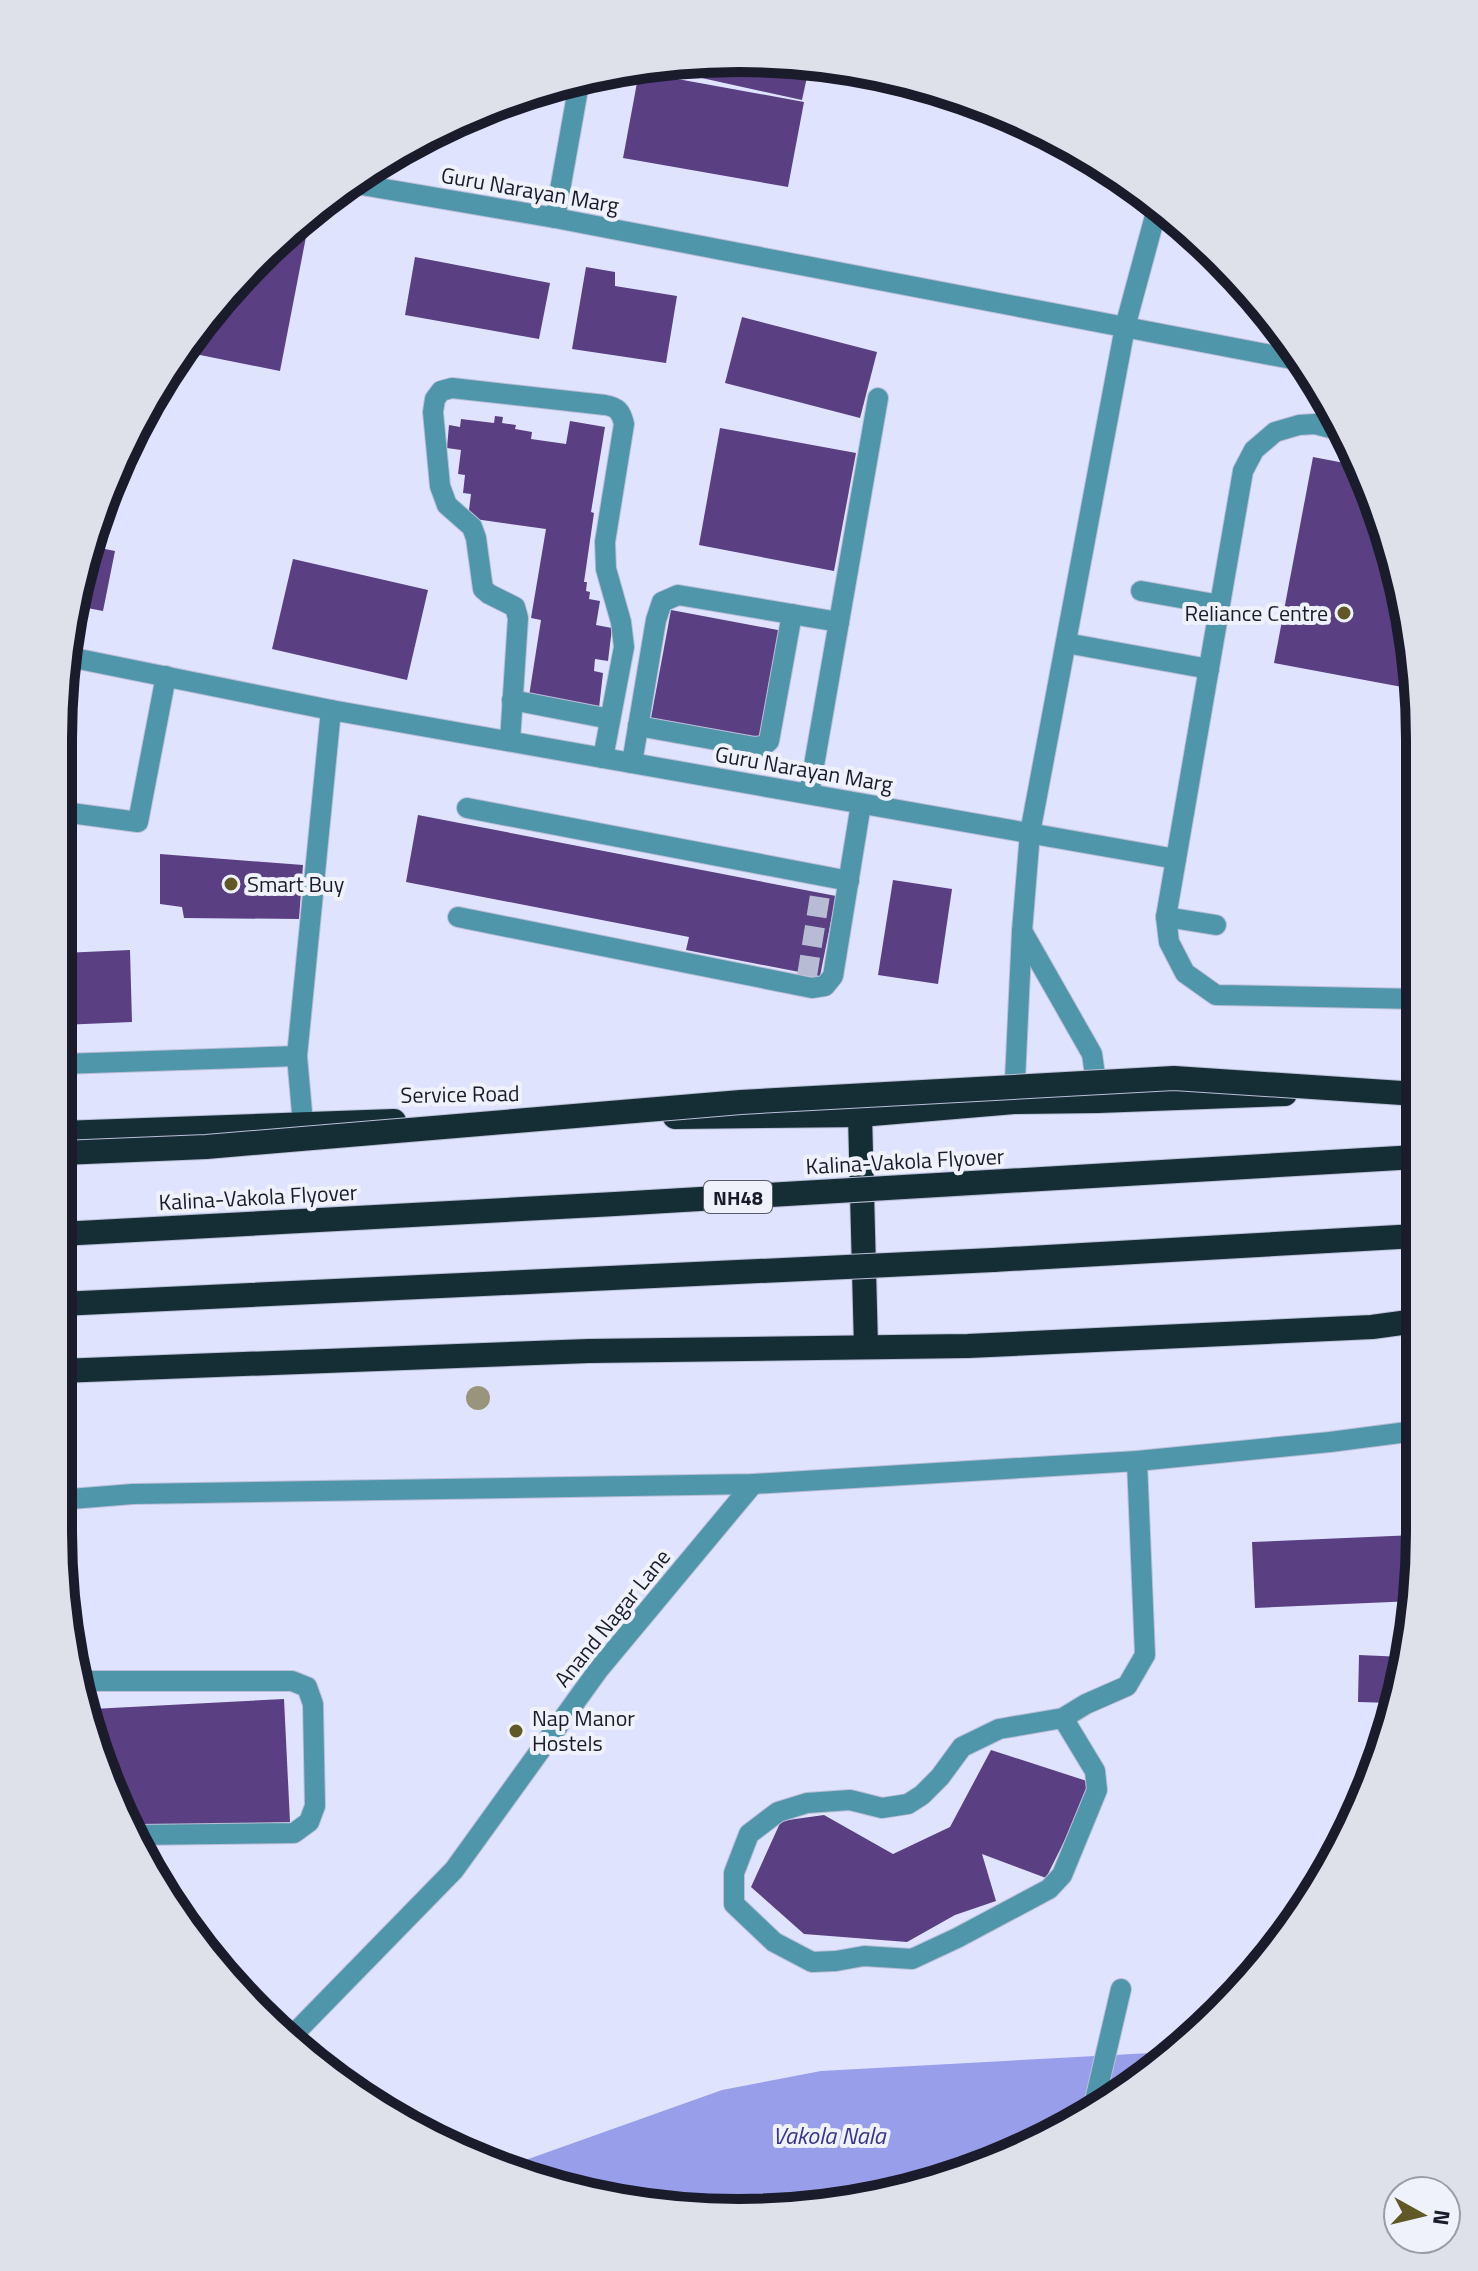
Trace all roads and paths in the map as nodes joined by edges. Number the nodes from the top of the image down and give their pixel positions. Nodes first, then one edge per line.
1 (577, 92) edge
2 (366, 186) edge
3 (555, 218) junction
4 (1155, 218) edge
5 (1125, 327) junction
6 (1287, 358) edge
7 (878, 398) dead end
8 (1328, 427) edge
9 (1141, 591) dead end
10 (1220, 605) junction
11 (792, 614) junction
12 (839, 622) junction
13 (1066, 643) junction
14 (77, 659) edge
15 (1209, 669) junction
16 (166, 676) junction
17 (512, 700) junction
18 (331, 710) junction
19 (610, 719) junction
20 (638, 726) junction
21 (510, 741) junction
22 (603, 758) junction
23 (632, 763) junction
24 (809, 794) junction
25 (861, 804) junction
26 (467, 808) dead end
27 (72, 813) edge
28 (1030, 833) junction
29 (1176, 859) junction
30 (849, 881) junction
31 (458, 917) dead end
32 (1166, 917) junction
33 (1216, 925) dead end
34 (1022, 931) junction
35 (1406, 999) edge
36 (297, 1056) junction
37 (72, 1064) edge
38 (1406, 1092) edge
39 (1406, 1093) edge
40 (1098, 1101) junction
41 (1014, 1102) junction
42 (860, 1115) junction
43 (303, 1124) junction
44 (72, 1133) edge
45 (72, 1153) edge
46 (1406, 1158) edge
47 (72, 1233) edge
48 (1406, 1237) edge
49 (72, 1303) edge
50 (1406, 1322) edge
51 (866, 1347) junction
52 (72, 1371) edge
53 (1406, 1432) edge
54 (1137, 1461) junction
55 (753, 1484) junction
56 (72, 1499) edge
57 (89, 1681) edge
58 (1063, 1718) junction
59 (145, 1835) edge
60 (1121, 1989) dead end
61 (297, 2031) edge
62 (1096, 2095) edge

1 - 3 street
2 - 3 street, Guru Narayan Marg
3 - 5 street, Guru Narayan Marg
4 - 5 street
5 - 6 street, Guru Narayan Marg
5 - 13 street
7 - 12 street
8 - 10 street
9 - 10 street
10 - 15 street
11 - 12 street
11 - 20 street
11 - 20 street
12 - 24 street
13 - 15 street
13 - 28 street
14 - 16 street, Guru Narayan Marg
15 - 29 street
16 - 18 street, Guru Narayan Marg
16 - 27 street
17 - 19 street
17 - 19 street
17 - 21 street
18 - 21 street, Guru Narayan Marg
18 - 36 street
19 - 22 street
20 - 23 street
21 - 22 street, Guru Narayan Marg
22 - 23 street, Guru Narayan Marg
23 - 24 street, Guru Narayan Marg
24 - 25 street, Guru Narayan Marg
25 - 28 street, Guru Narayan Marg
25 - 30 street
26 - 30 street
28 - 29 street, Guru Narayan Marg
28 - 34 street
29 - 32 street
30 - 31 street
32 - 33 street
32 - 35 street
34 - 40 street
34 - 41 street
36 - 37 street
36 - 43 street
38 - 45 highway, bridge
39 - 40 highway, Service Road
40 - 41 highway, Service Road
41 - 42 highway, Service Road
42 - 43 highway, Service Road
42 - 51 highway
43 - 44 highway, Service Road
46 - 47 highway, Kalina-Vakola Flyover / NH48, bridge
48 - 49 highway, bridge
50 - 51 highway
51 - 52 highway
53 - 54 street
54 - 55 street
54 - 58 street
55 - 56 street
55 - 61 street, Anand Nagar Lane
57 - 59 street
58 - 58 street
60 - 62 street

